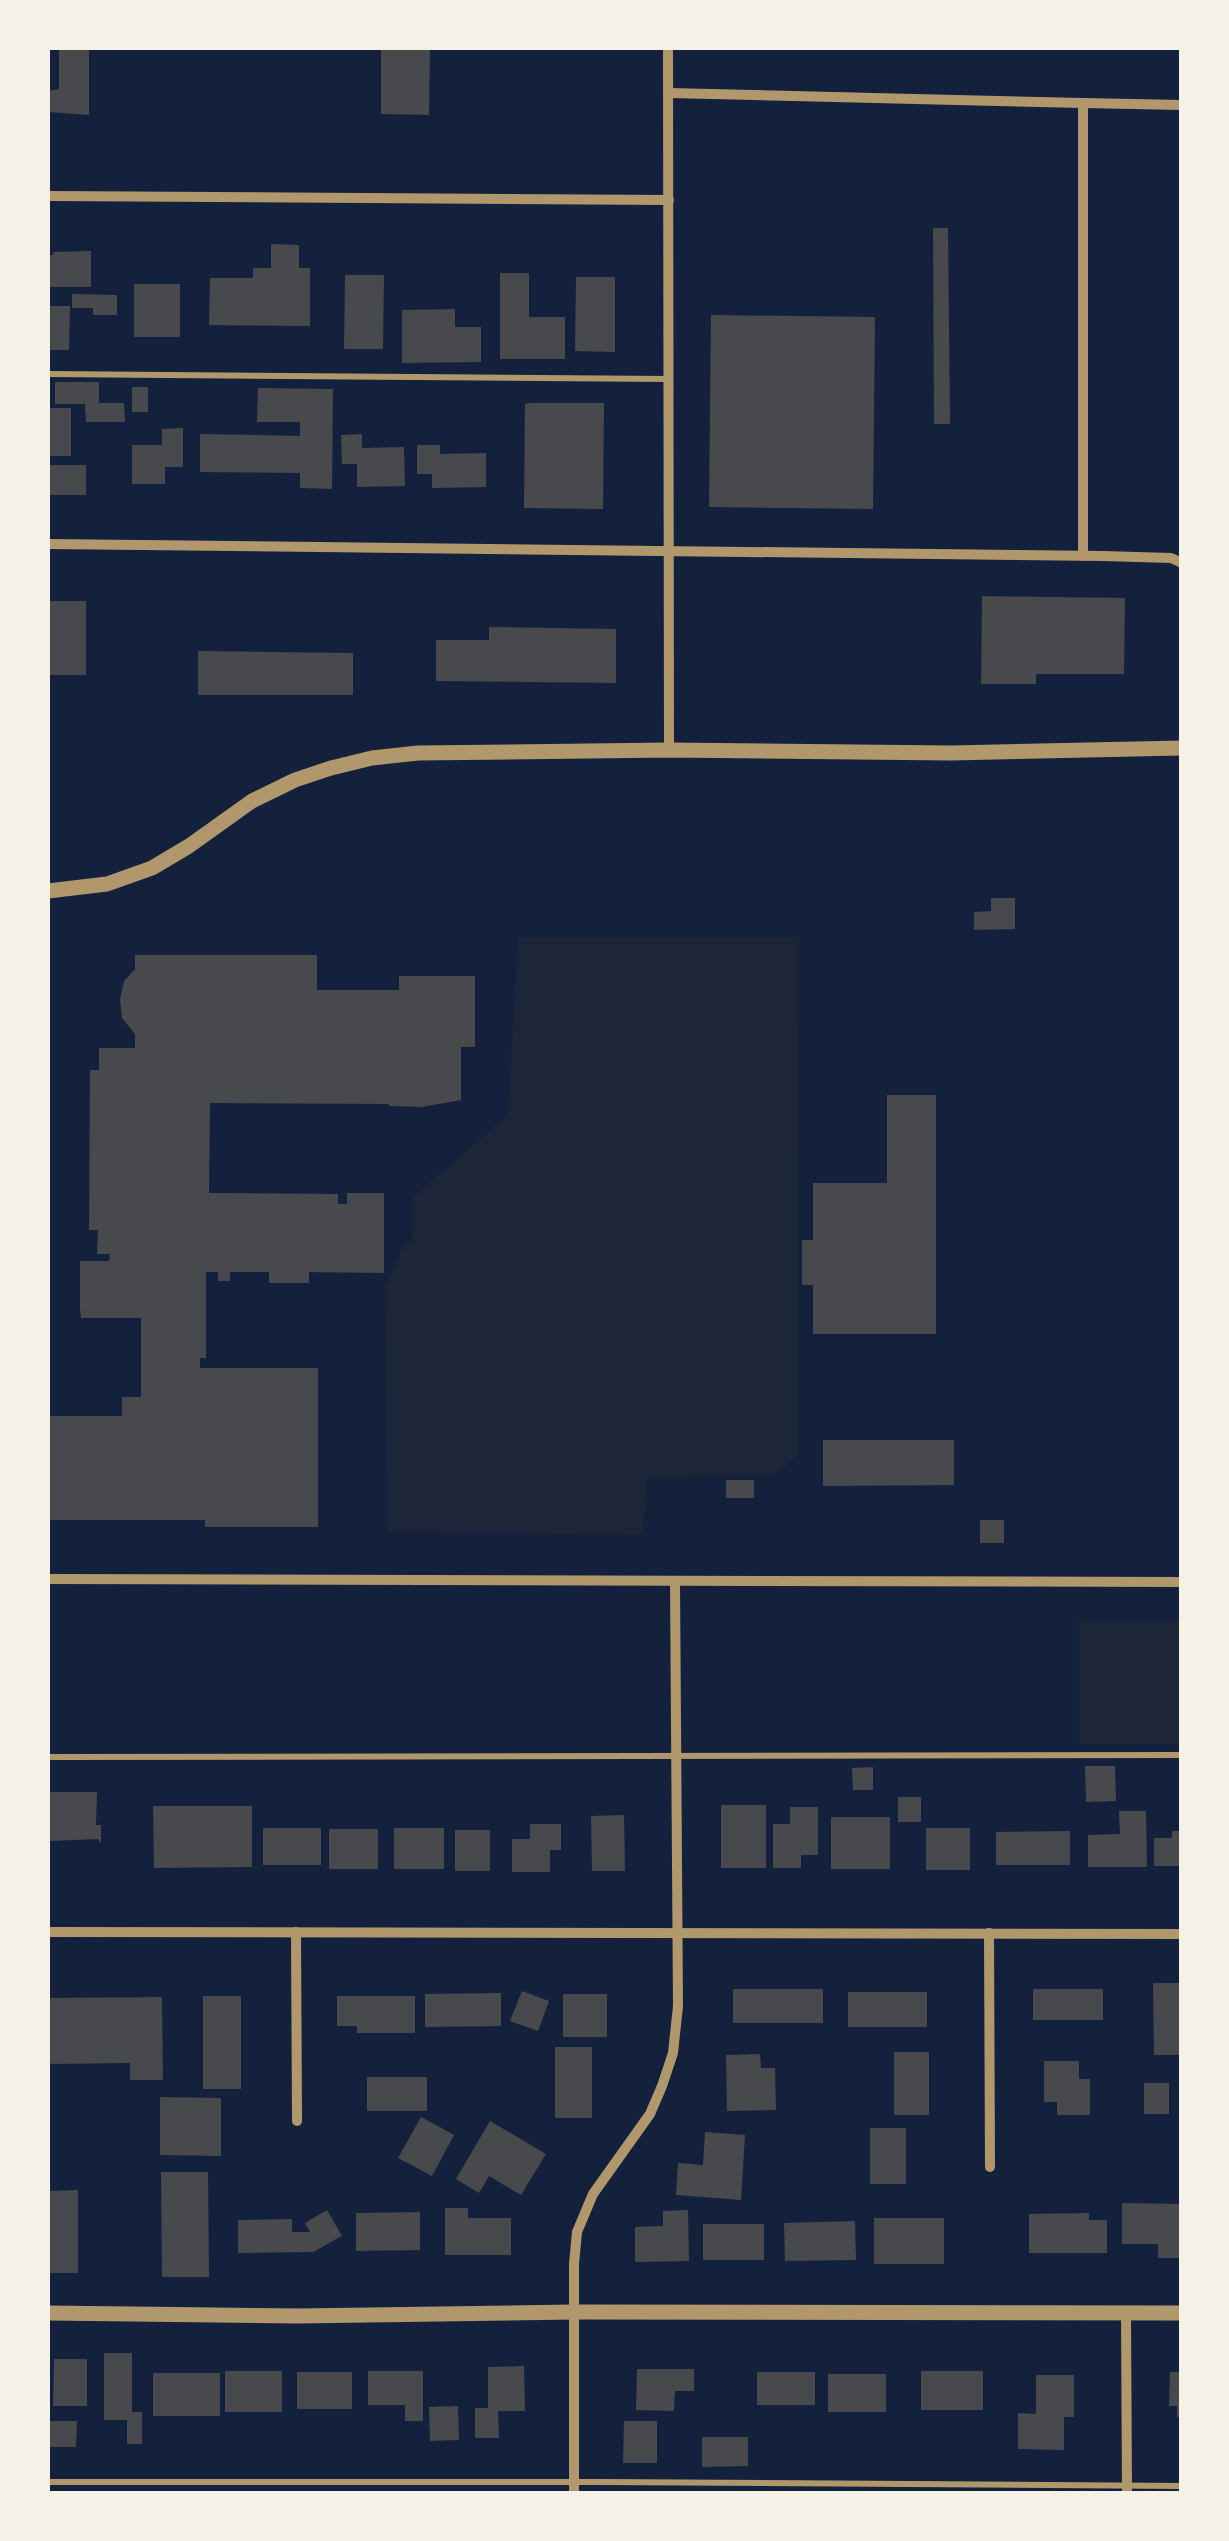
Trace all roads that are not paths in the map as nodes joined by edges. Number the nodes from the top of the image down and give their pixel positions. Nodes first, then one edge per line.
1 (668, 48) edge
2 (669, 93) junction
3 (1083, 103) junction
4 (1182, 105) edge
5 (48, 196) edge
6 (669, 200) junction
7 (48, 374) edge
8 (668, 379) junction
9 (48, 544) edge
10 (669, 550) junction
11 (1084, 556) junction
12 (1182, 563) edge
13 (1182, 748) edge
14 (669, 750) junction
15 (48, 891) edge
16 (48, 1579) edge
17 (675, 1581) junction
18 (1182, 1582) edge
19 (676, 1754) junction
20 (1182, 1754) edge
21 (48, 1757) edge
22 (48, 1932) edge
23 (296, 1932) junction
24 (676, 1932) junction
25 (989, 1933) junction
26 (1182, 1934) edge
27 (297, 2120) dead end
28 (990, 2167) dead end
29 (574, 2312) junction
30 (1182, 2312) edge
31 (48, 2313) edge
32 (1126, 2313) junction
33 (48, 2482) edge
34 (1182, 2486) edge
35 (574, 2488) edge
36 (1127, 2490) edge

1 - 2 street
2 - 3 street
2 - 6 street
3 - 4 street
3 - 11 street
5 - 6 street
6 - 8 street
7 - 8 lane
8 - 10 street
9 - 10 street
10 - 11 street
10 - 14 street
11 - 12 street
13 - 14 street
14 - 15 street
16 - 17 street
17 - 18 street
17 - 19 street
19 - 20 lane
19 - 21 lane
19 - 24 street
22 - 23 street
23 - 24 street
23 - 27 street
24 - 25 street
24 - 29 street
25 - 26 street
25 - 28 street
29 - 31 street
29 - 32 street
29 - 35 street
30 - 32 street
32 - 36 street
33 - 35 lane
34 - 36 lane
35 - 36 lane

